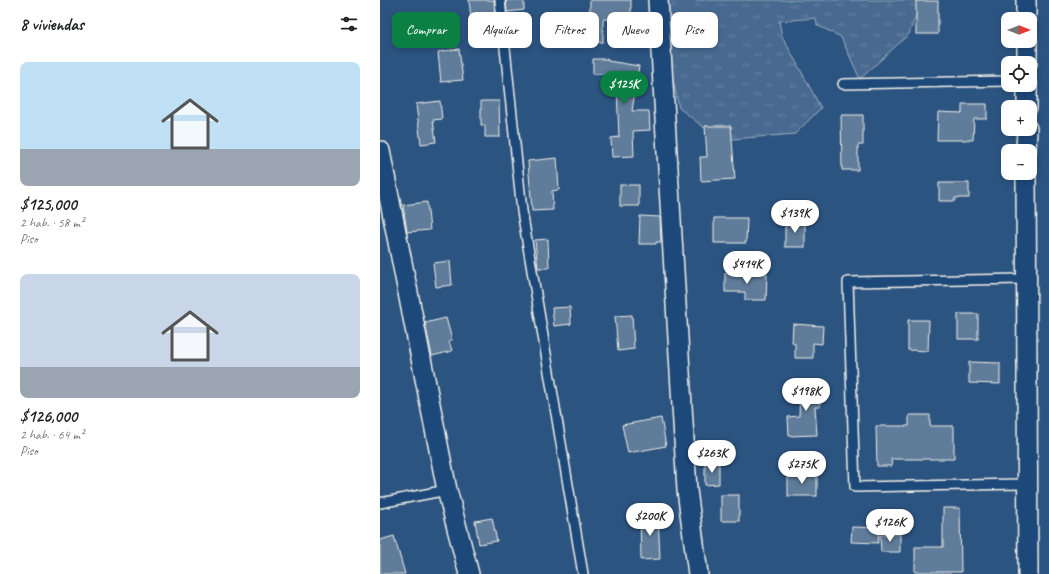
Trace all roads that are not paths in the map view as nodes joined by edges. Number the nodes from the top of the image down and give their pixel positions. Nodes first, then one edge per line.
1 (500, 0) edge
2 (658, 0) edge
3 (1026, 0) edge
4 (1026, 12) edge
5 (1001, 81) edge
6 (843, 84) dead end
7 (380, 151) edge
8 (1026, 180) edge
9 (383, 186) edge
10 (1026, 279) junction
11 (1027, 484) junction
12 (447, 490) junction
13 (380, 503) edge
14 (469, 574) edge
15 (583, 574) edge
16 (698, 574) edge
17 (1028, 574) edge

1 - 15 lane
2 - 16 street
3 - 4 street
5 - 6 lane
7 - 9 street
8 - 10 street
9 - 12 street
10 - 11 street
10 - 11 lane
11 - 17 street
12 - 13 lane
12 - 14 street

